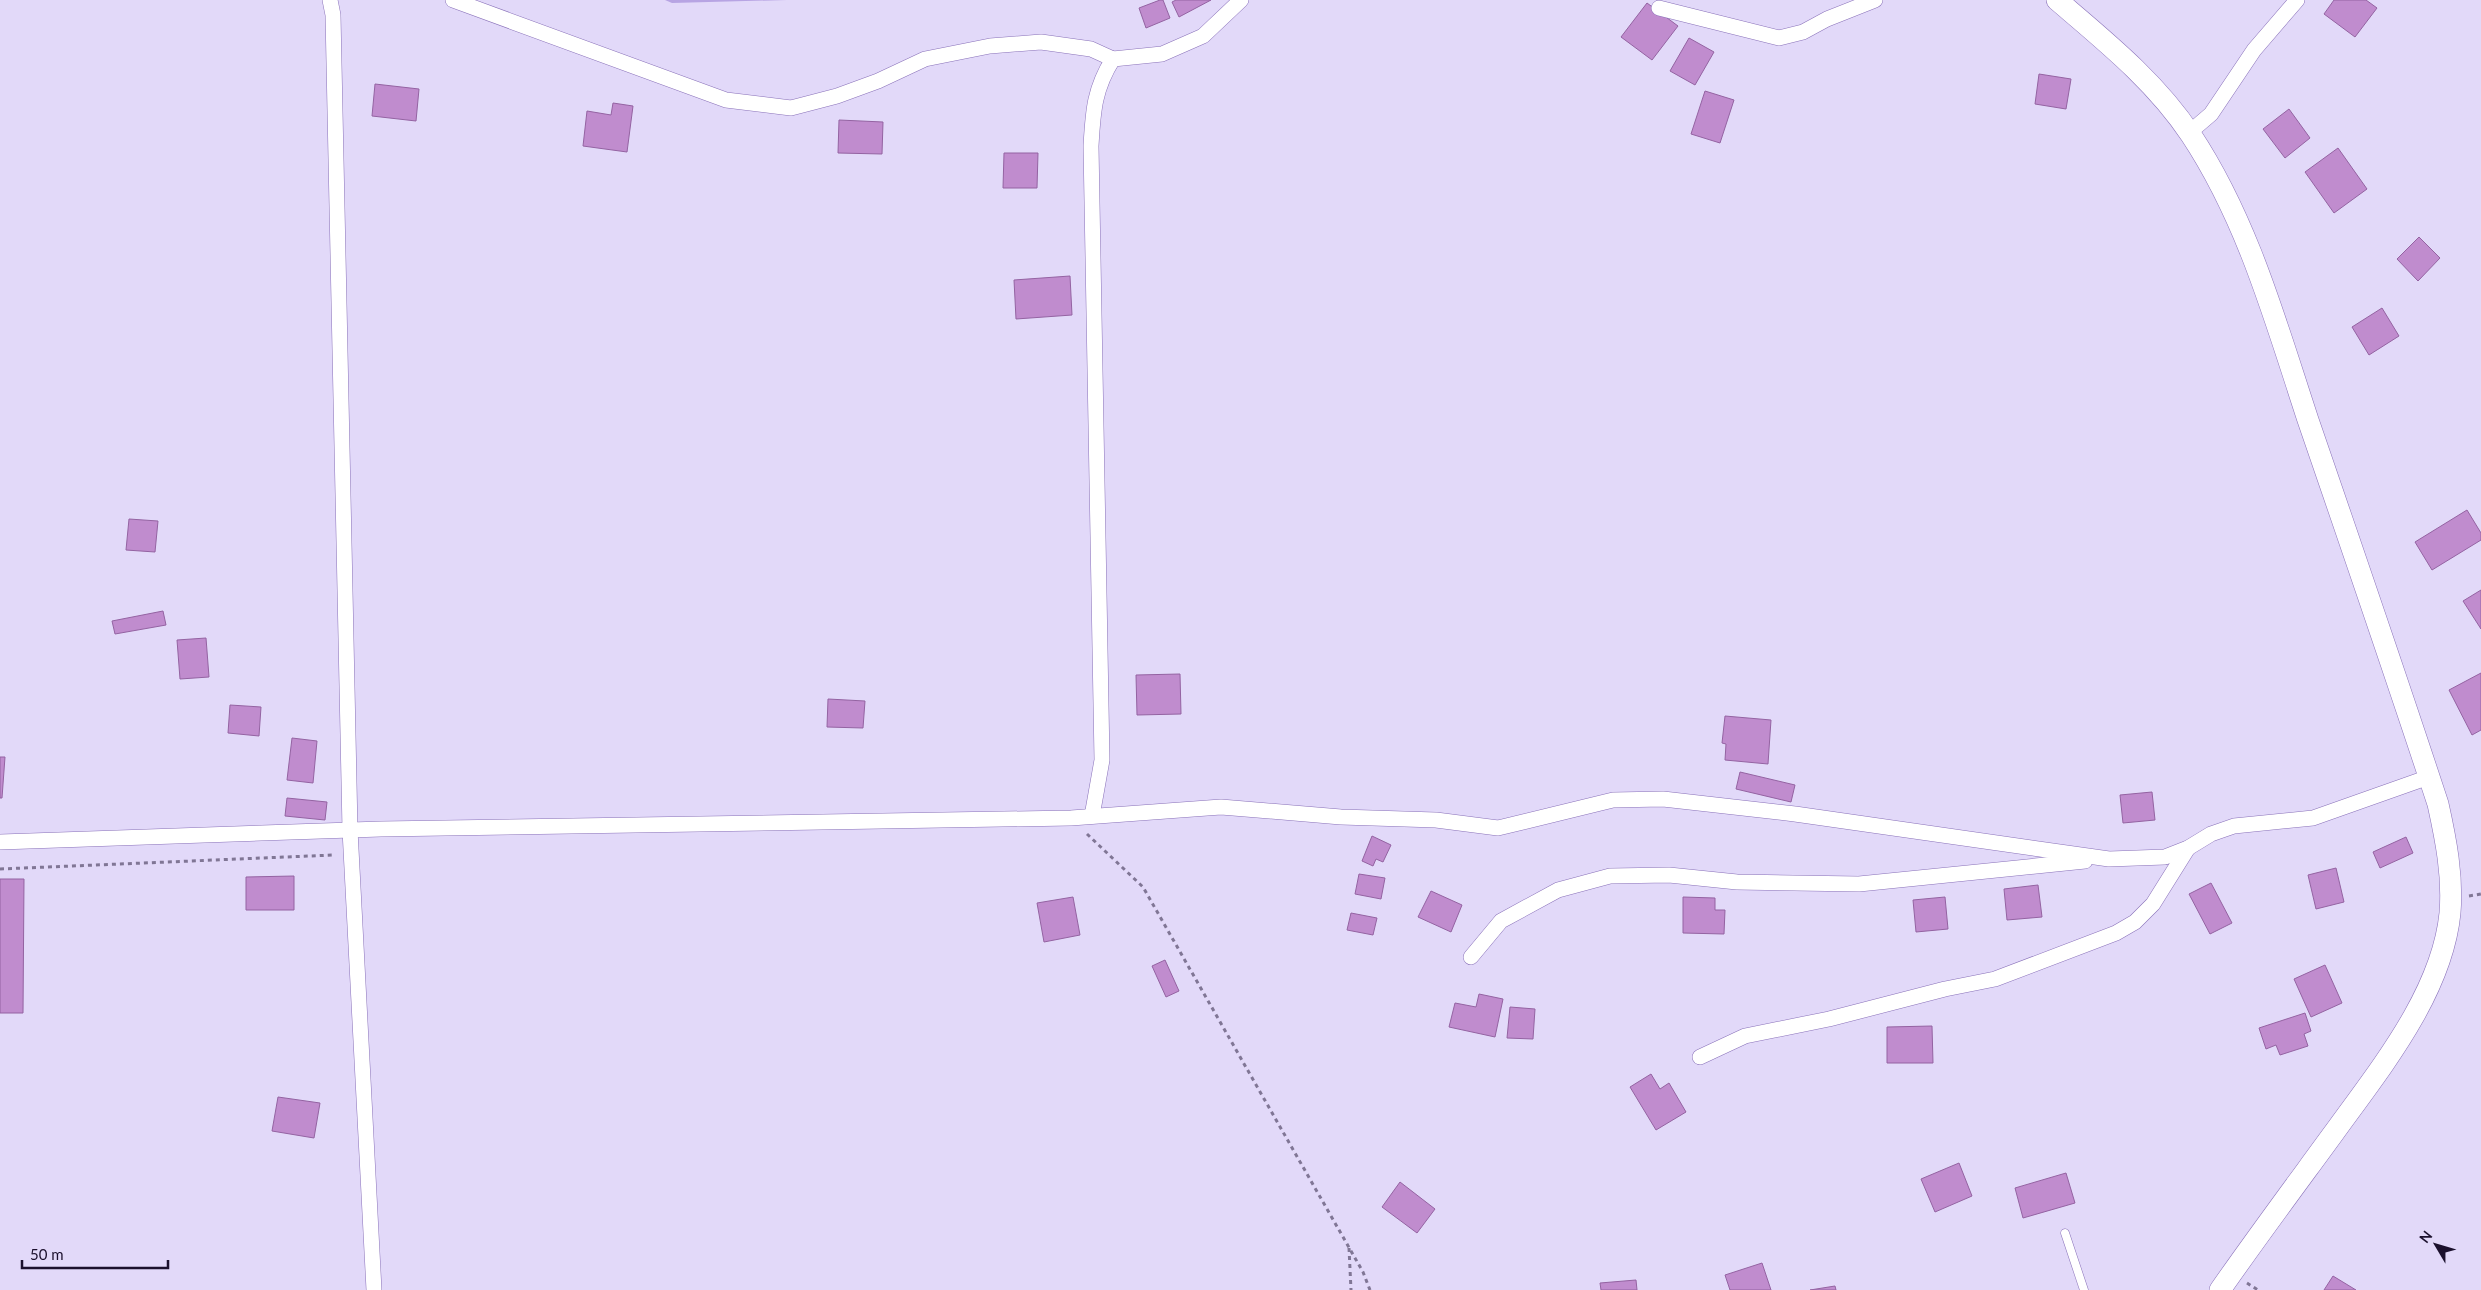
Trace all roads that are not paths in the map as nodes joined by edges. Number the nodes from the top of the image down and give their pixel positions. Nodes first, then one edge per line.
1 (330, 0) edge
2 (453, 0) edge
3 (1241, 0) edge
4 (1875, 0) edge
5 (2056, 0) edge
6 (2297, 0) edge
7 (1659, 8) dead end
8 (1113, 59) junction
9 (2190, 132) junction
10 (2429, 777) junction
11 (1092, 816) junction
12 (350, 830) junction
13 (0, 842) edge
14 (2188, 848) junction
15 (2109, 859) junction
16 (1471, 957) dead end
17 (1700, 1057) dead end
18 (2065, 1234) dead end
19 (374, 1290) edge
20 (2084, 1290) edge
21 (2220, 1290) edge

1 - 12 street
2 - 8 street
3 - 8 street
4 - 7 street
5 - 9 main road
6 - 9 street
8 - 11 street
9 - 10 main road
10 - 14 street
10 - 21 main road
11 - 12 street
11 - 15 street
12 - 13 street
12 - 19 street
14 - 15 street
14 - 17 street
15 - 16 street
18 - 20 lane

